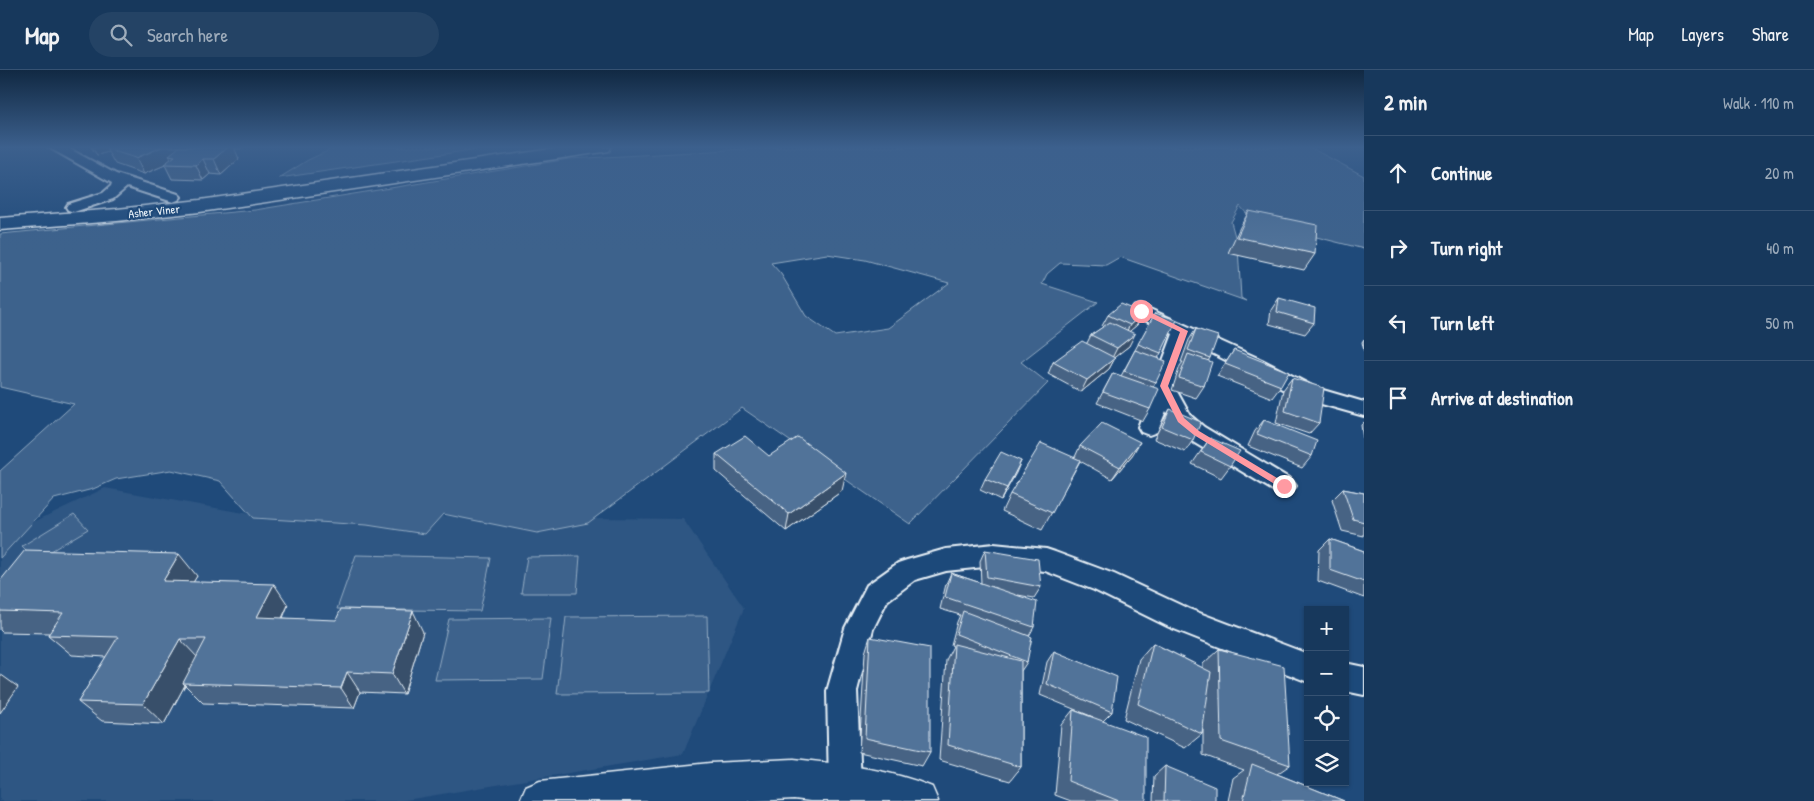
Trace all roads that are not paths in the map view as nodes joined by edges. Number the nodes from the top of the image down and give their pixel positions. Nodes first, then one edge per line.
1 (118, 181) edge
2 (125, 181) edge
3 (286, 181) edge
4 (373, 181) edge
5 (173, 196) junction
6 (74, 207) junction
7 (0, 212) edge
8 (0, 224) edge
9 (1141, 311) edge
10 (1184, 331) junction
11 (1164, 386) junction
12 (1364, 410) edge
13 (1149, 427) dead end
14 (1284, 486) dead end
15 (1304, 666) edge
16 (1349, 678) edge
17 (1364, 682) edge
18 (845, 785) junction
19 (540, 801) edge
20 (918, 801) edge

1 - 6 street
2 - 5 street
3 - 5 main road, Asher Viner
4 - 8 main road, Asher Viner
5 - 6 main road, Asher Viner
6 - 7 main road, Asher Viner
9 - 10 street
10 - 11 street
10 - 12 street
11 - 13 street
11 - 14 street
15 - 18 street
16 - 17 street
18 - 19 main road
18 - 20 main road

